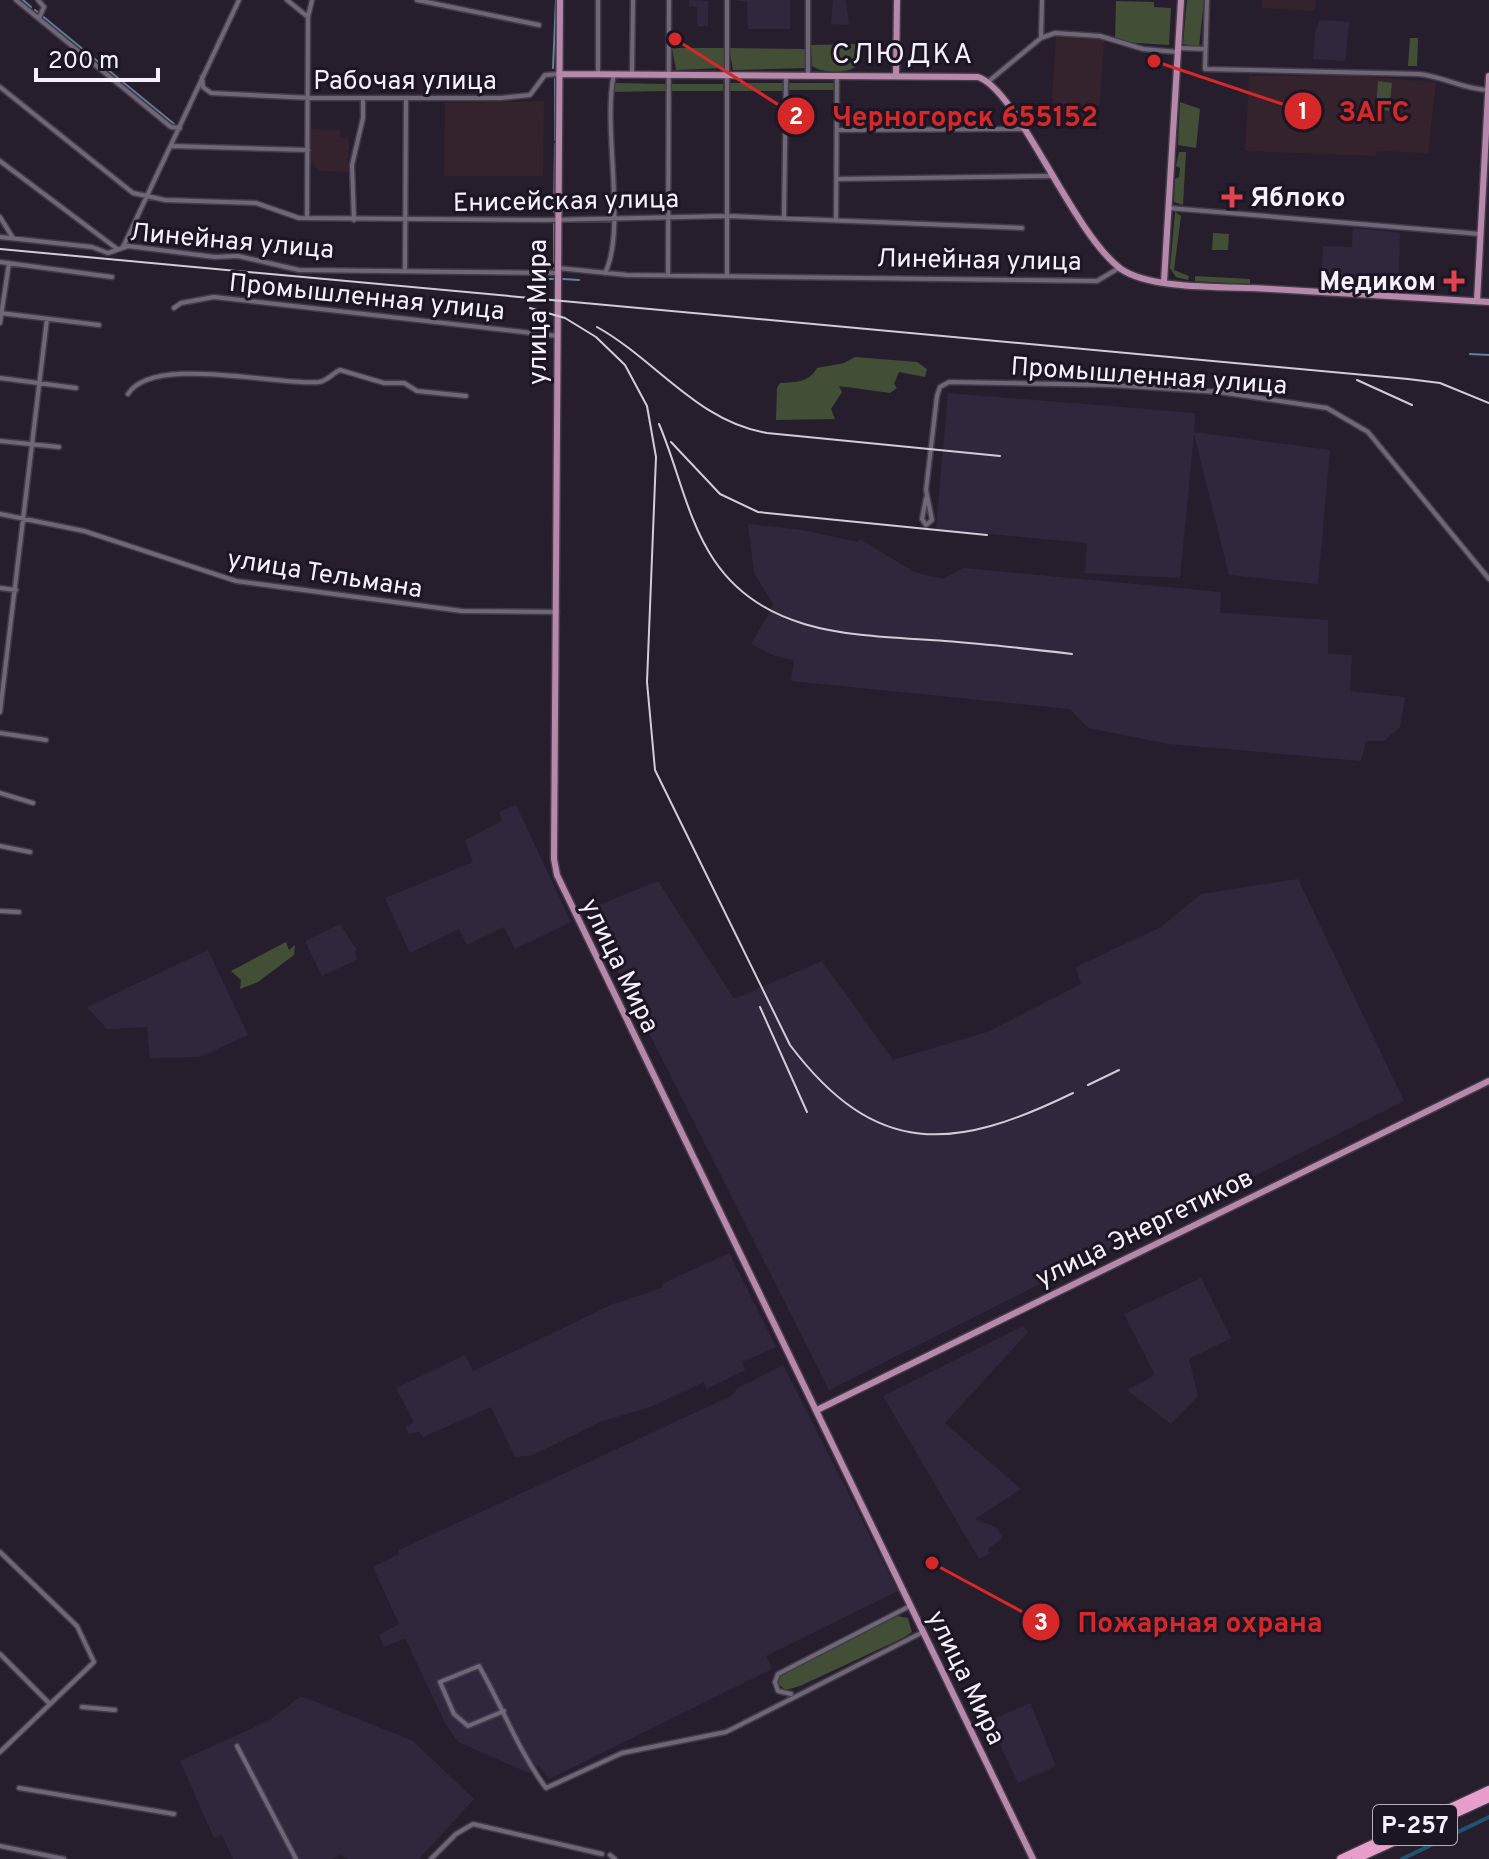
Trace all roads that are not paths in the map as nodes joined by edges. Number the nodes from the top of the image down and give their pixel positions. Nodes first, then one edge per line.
1 (16, 0) edge
2 (38, 0) edge
3 (239, 0) edge
4 (287, 0) edge
5 (417, 0) edge
6 (560, 0) edge
7 (598, 0) edge
8 (633, 0) edge
9 (669, 0) edge
10 (727, 0) edge
11 (808, 0) edge
12 (897, 0) edge
13 (1042, 0) edge
14 (1181, 0) edge
15 (1207, 0) edge
16 (311, 1) edge
17 (297, 7) junction
18 (308, 17) junction
19 (39, 18) junction
20 (539, 25) dead end
21 (1041, 38) junction
22 (1205, 49) junction
23 (1178, 50) junction
24 (560, 74) junction
25 (598, 74) junction
26 (614, 74) junction
27 (632, 74) junction
28 (670, 74) junction
29 (726, 74) junction
30 (786, 74) junction
31 (808, 75) junction
32 (837, 75) junction
33 (896, 75) junction
34 (1489, 76) edge
35 (202, 77) junction
36 (989, 81) junction
37 (0, 87) edge
38 (1488, 90) edge
39 (308, 96) junction
40 (363, 98) junction
41 (406, 98) junction
42 (180, 128) junction
43 (1023, 129) junction
44 (838, 130) junction
45 (171, 146) junction
46 (308, 150) junction
47 (0, 161) edge
48 (1050, 176) junction
49 (837, 179) junction
50 (148, 197) junction
51 (1169, 208) junction
52 (612, 216) junction
53 (728, 216) junction
54 (0, 217) edge
55 (669, 217) junction
56 (784, 217) junction
57 (307, 218) junction
58 (404, 219) junction
59 (558, 219) junction
60 (836, 219) junction
61 (354, 220) junction
62 (1022, 228) dead end
63 (1480, 234) junction
64 (0, 237) edge
65 (13, 238) junction
66 (120, 248) junction
67 (0, 262) edge
68 (9, 263) junction
69 (1120, 268) junction
70 (405, 269) junction
71 (558, 271) junction
72 (605, 273) junction
73 (668, 275) junction
74 (727, 275) junction
75 (112, 277) dead end
76 (1164, 282) junction
77 (1477, 301) junction
78 (1489, 302) edge
79 (174, 308) dead end
80 (1, 313) edge
81 (47, 319) junction
82 (0, 323) edge
83 (99, 325) dead end
84 (558, 336) junction
85 (0, 378) edge
86 (40, 382) junction
87 (76, 388) dead end
88 (128, 394) dead end
89 (466, 396) dead end
90 (0, 441) edge
91 (34, 445) junction
92 (59, 447) dead end
93 (926, 498) junction
94 (0, 514) edge
95 (25, 519) junction
96 (1489, 579) edge
97 (0, 588) edge
98 (16, 590) junction
99 (557, 612) junction
100 (3, 668) edge
101 (0, 712) edge
102 (0, 733) edge
103 (46, 740) dead end
104 (0, 793) edge
105 (33, 803) dead end
106 (0, 846) edge
107 (30, 852) dead end
108 (0, 911) edge
109 (19, 912) dead end
110 (1489, 1081) edge
111 (817, 1410) junction
112 (0, 1552) edge
113 (910, 1606) junction
114 (923, 1632) junction
115 (0, 1654) edge
116 (794, 1694) junction
117 (50, 1704) junction
118 (82, 1707) dead end
119 (115, 1710) dead end
120 (504, 1711) junction
121 (237, 1746) dead end
122 (0, 1751) edge
123 (19, 1788) dead end
124 (1489, 1790) edge
125 (1489, 1798) edge
126 (174, 1814) dead end
127 (0, 1846) edge
128 (602, 1854) dead end
129 (64, 1859) edge
130 (296, 1859) edge
131 (431, 1859) edge
132 (1033, 1859) edge
133 (1341, 1859) edge
134 (1356, 1859) edge

1 - 19 street
2 - 19 street
3 - 35 street
4 - 17 street
5 - 20 street
6 - 24 main road, улица Мира
7 - 25 street
8 - 27 street
9 - 28 street
10 - 29 street
11 - 31 street
12 - 33 main road
13 - 21 street
14 - 23 main road
15 - 22 street
16 - 17 street
16 - 18 street
17 - 18 street
18 - 39 street
19 - 42 street
21 - 23 street
21 - 36 street
22 - 23 street
22 - 38 street
23 - 51 main road
24 - 25 main road
24 - 41 street, Рабочая улица
24 - 59 main road, улица Мира
25 - 26 main road
26 - 27 main road
26 - 52 street
27 - 28 main road
28 - 29 main road
28 - 55 street
29 - 30 main road
29 - 53 street
30 - 31 main road
30 - 56 street
31 - 32 main road
32 - 33 main road
32 - 44 street
33 - 36 main road
34 - 38 main road
35 - 39 street, Рабочая улица
35 - 42 street
36 - 43 main road
37 - 50 street
38 - 63 main road
39 - 40 street, Рабочая улица
39 - 46 street
40 - 41 street, Рабочая улица
40 - 61 street
41 - 58 street
42 - 45 street
43 - 44 street
43 - 48 main road
44 - 49 street
45 - 46 street
45 - 50 street
46 - 57 street
47 - 66 street
48 - 49 street
48 - 69 main road
49 - 60 street
50 - 57 street, Енисейская улица
50 - 66 street
51 - 63 street
51 - 76 main road
52 - 55 street, Енисейская улица
52 - 59 street, Енисейская улица
52 - 72 street
53 - 55 street, Енисейская улица
53 - 56 street, Енисейская улица
53 - 74 street
54 - 65 street
55 - 73 street
56 - 60 street, Енисейская улица
57 - 61 street, Енисейская улица
58 - 59 street, Енисейская улица
58 - 61 street, Енисейская улица
58 - 70 street
59 - 71 main road, улица Мира
60 - 62 street, Енисейская улица
63 - 77 main road
64 - 65 street, Линейная улица
65 - 66 street, Линейная улица
66 - 70 street, Линейная улица
67 - 68 street
68 - 75 street
68 - 80 street
69 - 74 street, Линейная улица
69 - 76 main road, Линейная улица
70 - 71 street, Линейная улица
71 - 72 street, Линейная улица
71 - 84 main road, улица Мира
72 - 73 street, Линейная улица
73 - 74 street, Линейная улица
76 - 77 main road, Линейная улица
77 - 78 main road, Линейная улица
79 - 84 street, Промышленная улица
80 - 81 street
80 - 82 street
81 - 83 street
81 - 86 street
84 - 99 main road, улица Мира
85 - 86 street
86 - 87 street
86 - 91 street
88 - 89 street
90 - 91 street
91 - 92 street
91 - 95 street
93 - 93 street, Промышленная улица
93 - 96 street, Промышленная улица
94 - 95 street, улица Тельмана
95 - 98 street
95 - 99 street, улица Тельмана
97 - 98 street
98 - 100 street
99 - 111 main road, улица Мира
100 - 101 street
102 - 103 street
104 - 105 street
106 - 107 street
108 - 109 street
110 - 111 main road, улица Энергетиков
111 - 113 main road, улица Мира
112 - 117 street
113 - 114 main road, улица Мира
113 - 116 street
114 - 116 street
114 - 132 main road, улица Мира
115 - 117 street
116 - 120 street
117 - 122 street
118 - 119 street
120 - 120 street
121 - 130 street
123 - 126 street
124 - 133 highway, Р-257
125 - 134 highway, Р-257
127 - 129 street
128 - 131 street

